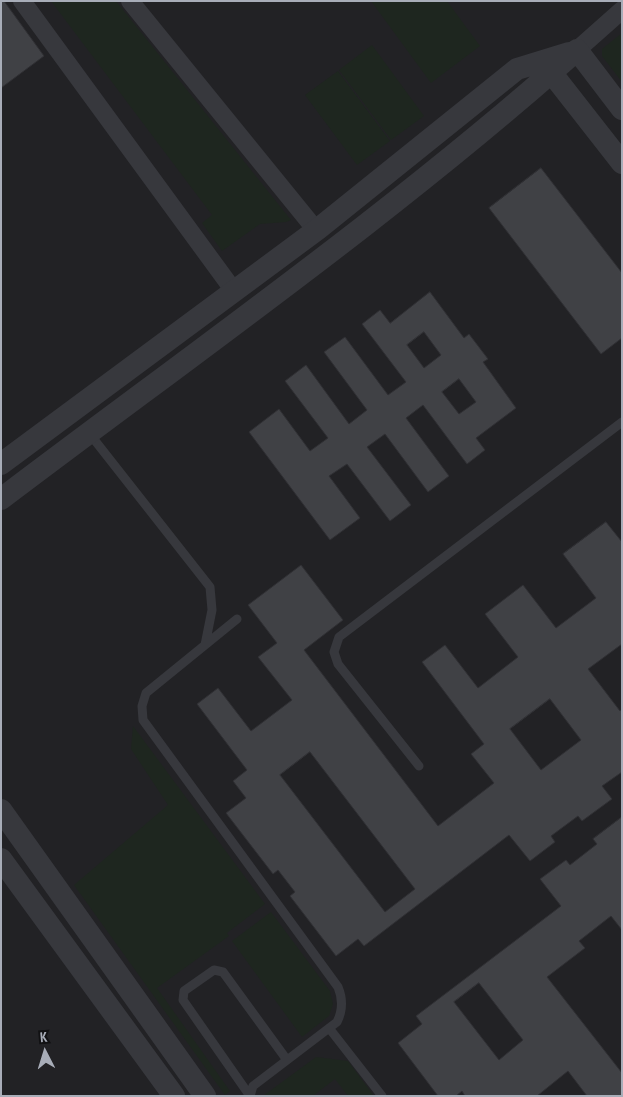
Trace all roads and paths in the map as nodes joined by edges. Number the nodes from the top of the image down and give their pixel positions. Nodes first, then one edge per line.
1 (22, 1) edge
2 (130, 1) edge
3 (622, 10) edge
4 (577, 50) junction
5 (547, 67) junction
6 (622, 109) edge
7 (622, 163) edge
8 (316, 230) junction
9 (234, 291) junction
10 (622, 422) edge
11 (89, 432) junction
12 (1, 464) edge
13 (1, 499) edge
14 (237, 619) dead end
15 (205, 646) junction
16 (419, 766) dead end
17 (1, 810) edge
18 (1, 860) edge
19 (329, 1028) junction
20 (287, 1060) junction
21 (174, 1096) edge
22 (206, 1096) edge
23 (250, 1096) edge
24 (382, 1096) edge

1 - 9 street
2 - 8 street
3 - 4 street
4 - 5 street
4 - 6 street
5 - 7 street
5 - 8 street
5 - 11 street
8 - 9 street
9 - 12 street
10 - 16 lane
11 - 13 street
11 - 15 lane
14 - 15 lane
15 - 19 lane
17 - 22 street
18 - 21 street
19 - 20 lane
19 - 24 lane
20 - 23 lane
20 - 23 lane

